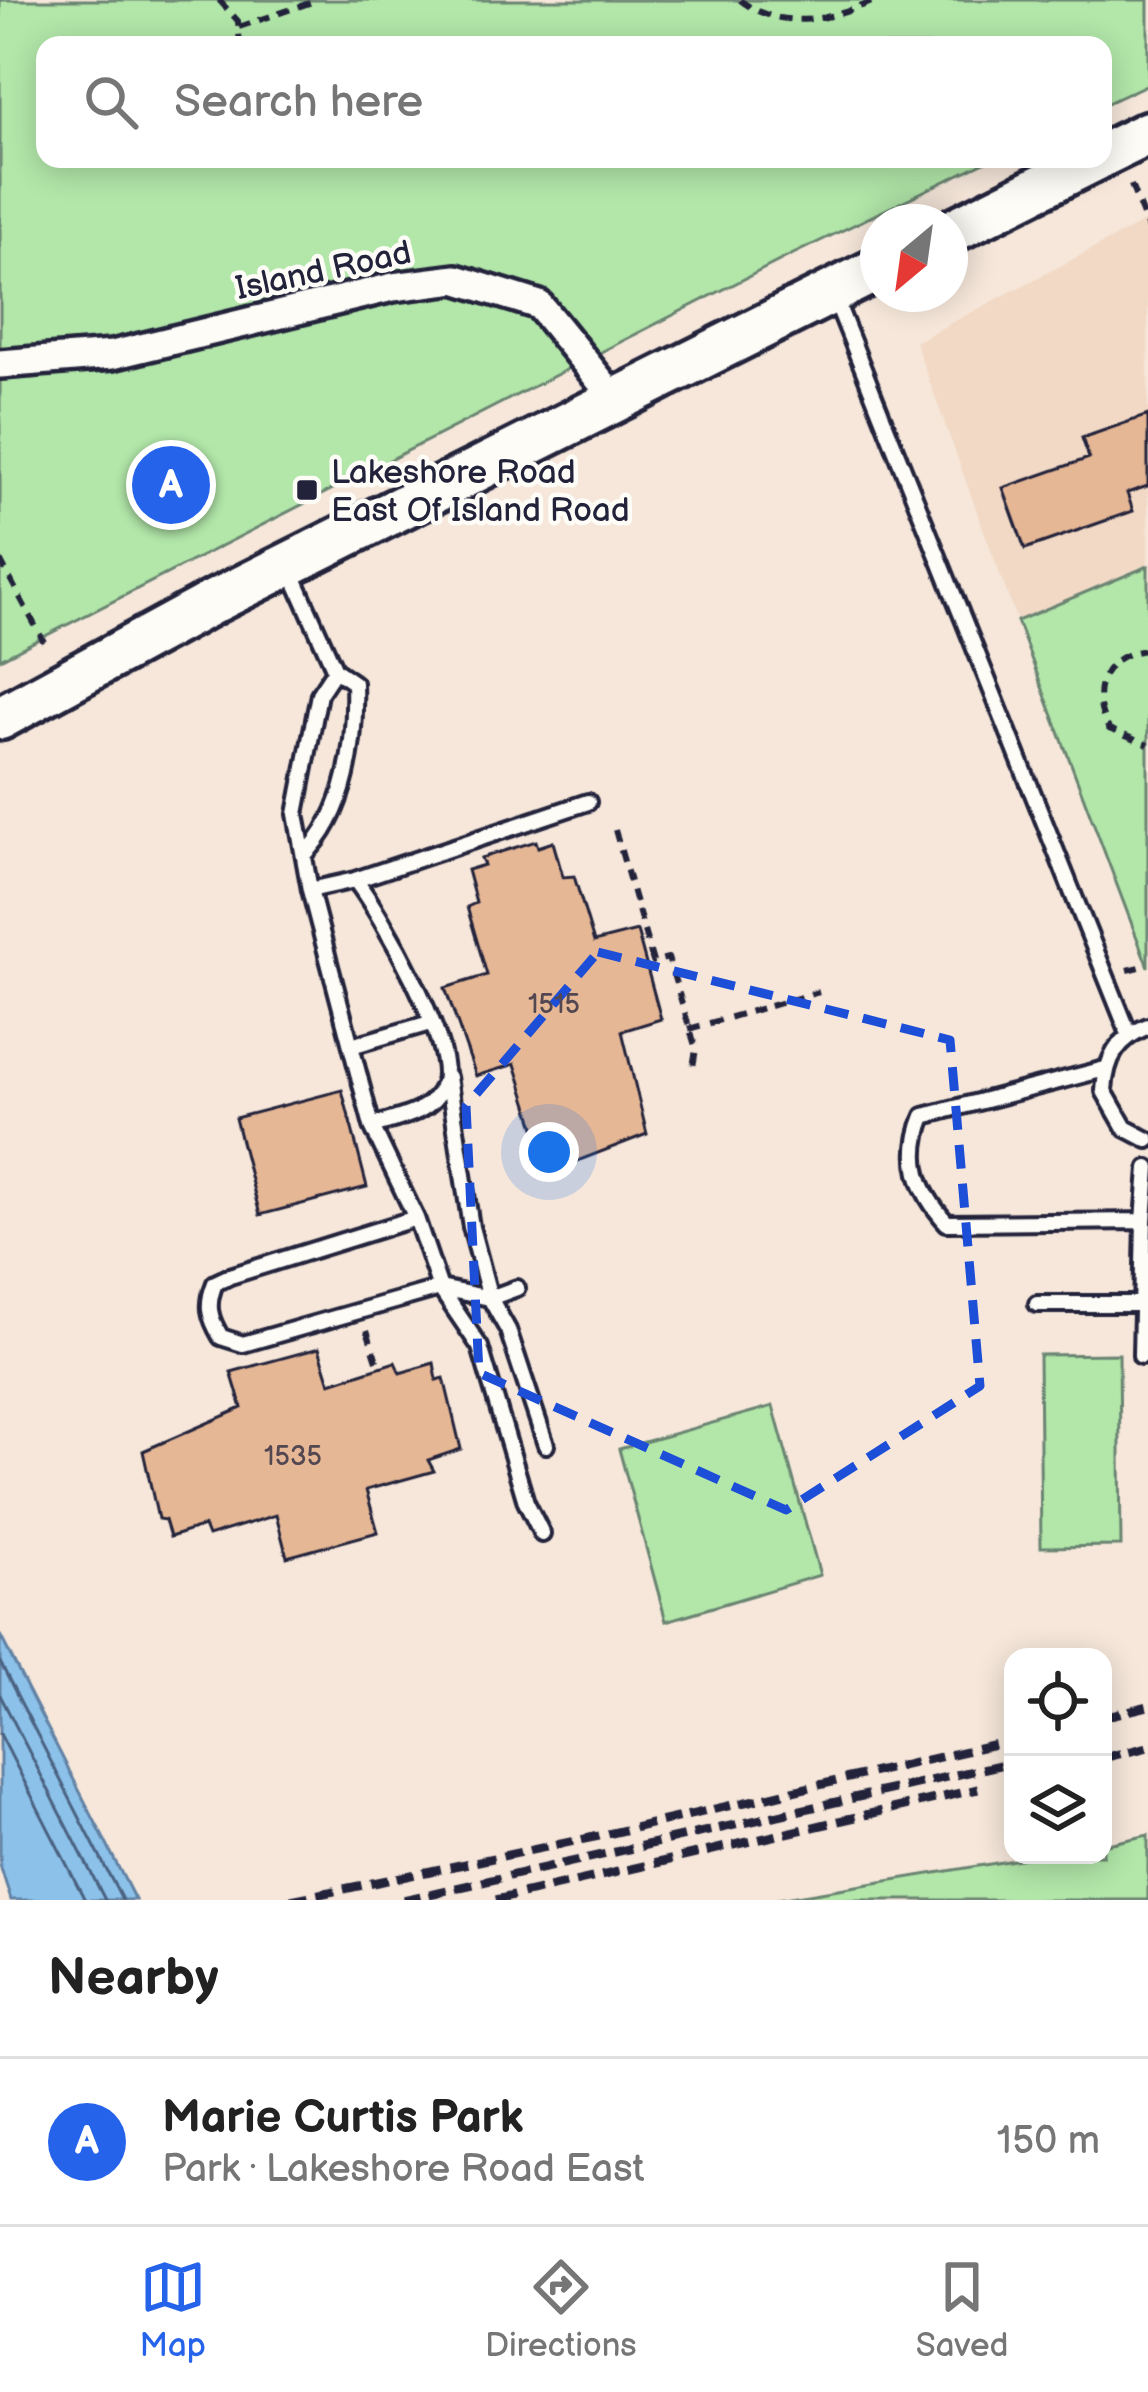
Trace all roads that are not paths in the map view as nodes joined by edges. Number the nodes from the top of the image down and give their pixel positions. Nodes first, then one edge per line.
1 (1148, 133) edge
2 (1112, 164) edge
3 (1105, 168) edge
4 (968, 225) edge
5 (860, 278) edge
6 (832, 292) junction
7 (0, 364) edge
8 (615, 399) junction
9 (289, 566) junction
10 (335, 670) junction
11 (0, 718) edge
12 (588, 802) dead end
13 (304, 856) junction
14 (356, 880) junction
15 (310, 890) junction
16 (430, 1023) junction
17 (1148, 1026) edge
18 (1130, 1034) junction
19 (351, 1046) junction
20 (1106, 1069) junction
21 (447, 1070) junction
22 (372, 1126) junction
23 (1148, 1140) edge
24 (1148, 1168) edge
25 (416, 1218) junction
26 (1144, 1221) junction
27 (440, 1288) junction
28 (517, 1288) dead end
29 (490, 1298) junction
30 (1037, 1304) dead end
31 (1142, 1304) junction
32 (1141, 1356) dead end
33 (546, 1445) dead end
34 (542, 1534) dead end

1 - 2 main road
3 - 4 main road
5 - 6 main road
6 - 8 main road
6 - 18 lane
7 - 8 street, Island Road
8 - 9 main road
9 - 10 lane
9 - 11 main road
10 - 13 lane
10 - 13 lane
12 - 14 lane
13 - 15 lane
14 - 15 lane
14 - 16 lane
15 - 19 lane
16 - 19 lane
16 - 21 lane
17 - 18 lane
18 - 20 lane
19 - 22 lane
20 - 23 lane
20 - 26 lane
21 - 22 lane
21 - 29 lane
22 - 25 lane
24 - 26 lane
25 - 27 lane
25 - 27 lane
26 - 31 lane
27 - 29 lane
27 - 34 lane
28 - 29 lane
29 - 33 lane
30 - 31 lane
31 - 32 lane

